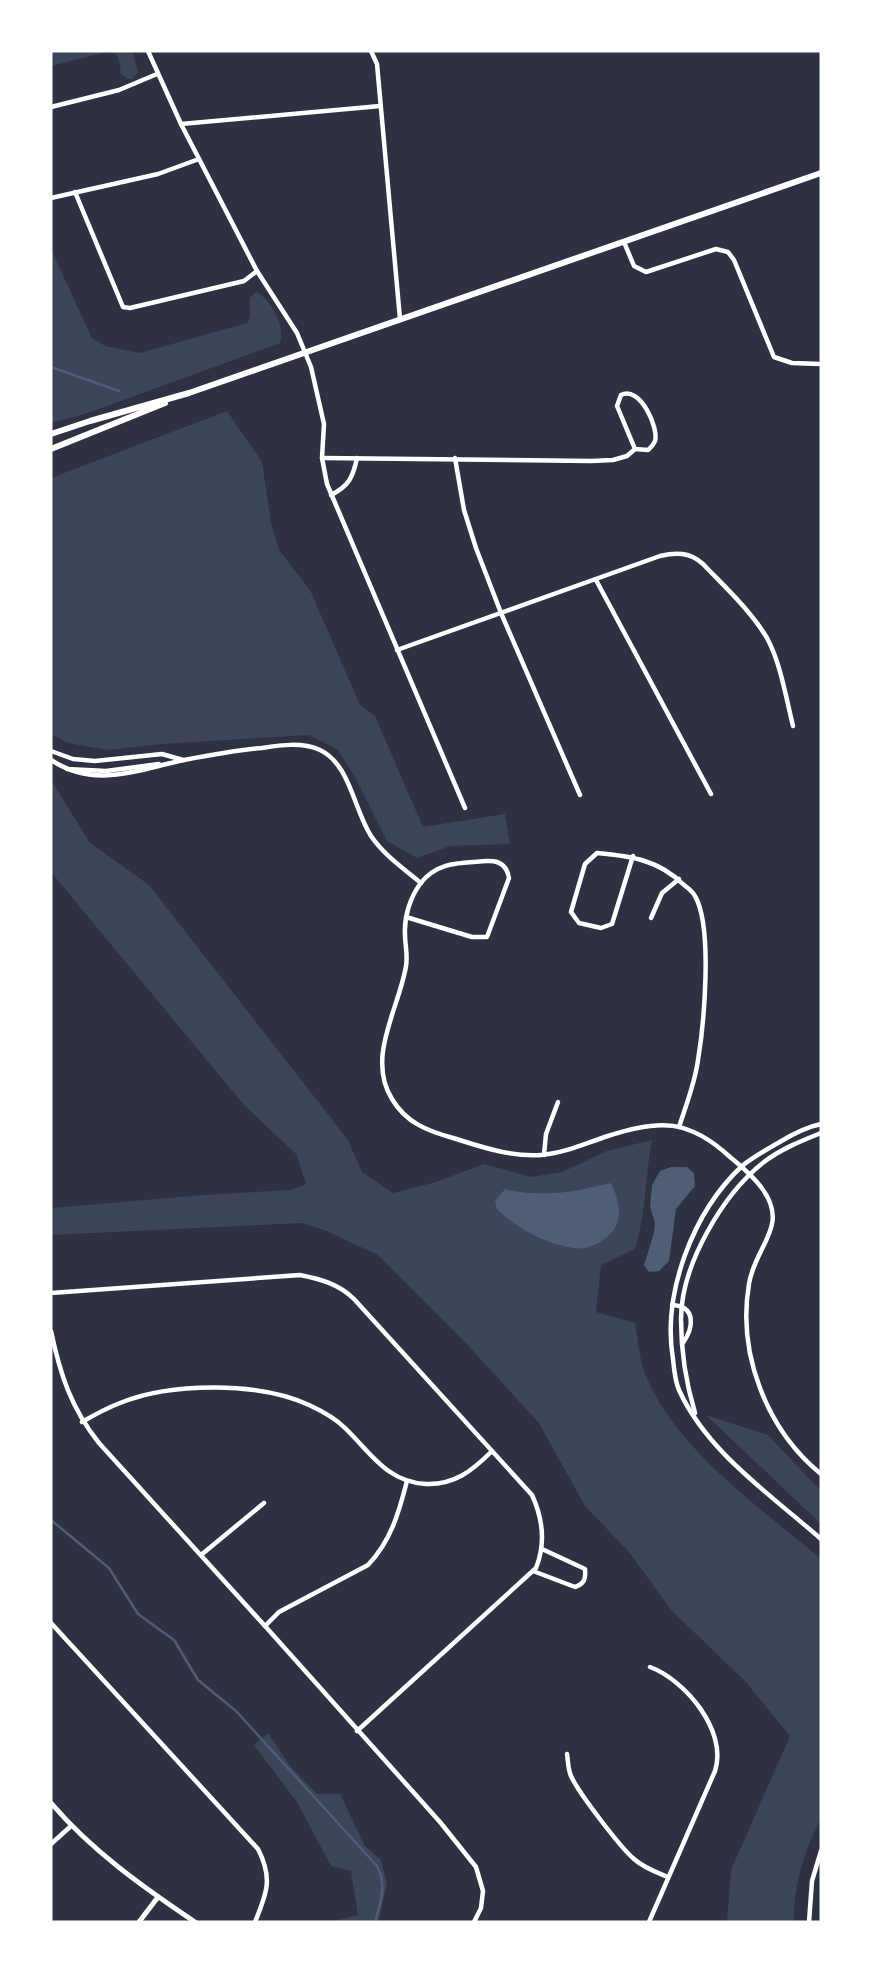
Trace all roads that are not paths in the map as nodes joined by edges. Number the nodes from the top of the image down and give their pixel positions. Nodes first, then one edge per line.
1 (148, 51) edge
2 (372, 51) edge
3 (157, 74) junction
4 (380, 106) junction
5 (51, 107) edge
6 (181, 124) junction
7 (199, 159) junction
8 (821, 173) edge
9 (75, 192) junction
10 (51, 198) edge
11 (624, 242) junction
12 (257, 271) junction
13 (400, 319) junction
14 (304, 353) junction
15 (821, 364) edge
16 (189, 393) junction
17 (51, 434) edge
18 (51, 449) edge
19 (635, 449) junction
20 (322, 458) junction
21 (357, 458) junction
22 (455, 458) junction
23 (331, 495) junction
24 (596, 580) junction
25 (501, 612) junction
26 (397, 650) junction
27 (793, 726) dead end
28 (51, 751) edge
29 (51, 760) edge
30 (184, 760) junction
31 (95, 761) junction
32 (95, 774) junction
33 (711, 794) dead end
34 (580, 796) dead end
35 (464, 808) dead end
36 (633, 856) junction
37 (679, 879) junction
38 (421, 883) junction
39 (406, 917) junction
40 (651, 918) dead end
41 (558, 1102) dead end
42 (821, 1124) edge
43 (679, 1127) junction
44 (821, 1133) edge
45 (544, 1155) junction
46 (742, 1167) junction
47 (750, 1175) junction
48 (51, 1293) edge
49 (672, 1305) junction
50 (683, 1306) junction
51 (51, 1331) edge
52 (683, 1344) junction
53 (670, 1345) junction
54 (698, 1421) junction
55 (82, 1422) junction
56 (491, 1452) junction
57 (821, 1474) edge
58 (407, 1481) junction
59 (264, 1503) dead end
60 (821, 1539) edge
61 (541, 1549) junction
62 (201, 1555) junction
63 (533, 1570) junction
64 (51, 1623) edge
65 (265, 1626) junction
66 (650, 1668) dead end
67 (357, 1731) junction
68 (568, 1754) dead end
69 (51, 1803) edge
70 (71, 1826) junction
71 (51, 1844) edge
72 (821, 1851) edge
73 (668, 1877) junction
74 (158, 1897) junction
75 (139, 1922) edge
76 (195, 1922) edge
77 (255, 1922) edge
78 (474, 1922) edge
79 (649, 1922) edge
80 (809, 1922) edge

1 - 3 street
2 - 4 street
3 - 5 street
3 - 6 street
4 - 6 street
4 - 13 street
6 - 7 street
7 - 9 street
7 - 12 street
8 - 11 main road
9 - 10 street
9 - 12 street
11 - 13 main road
11 - 15 street
12 - 14 street
13 - 14 main road
14 - 16 main road
14 - 20 street
16 - 17 main road
16 - 18 main road
19 - 19 street
19 - 22 street
20 - 21 street
20 - 23 street
21 - 22 street
21 - 23 street
22 - 25 street
23 - 26 street
24 - 25 street
24 - 27 street
24 - 33 street
25 - 26 street
25 - 34 street
26 - 35 street
28 - 31 street
29 - 32 street
30 - 31 street
30 - 32 street
30 - 38 street
31 - 32 street
36 - 36 street
36 - 37 street
37 - 40 street
37 - 43 street
38 - 39 street
38 - 39 street
39 - 45 street
41 - 45 street
42 - 46 street
43 - 45 street
43 - 46 street
44 - 47 street
46 - 47 street
46 - 49 street
47 - 50 street
47 - 57 street
48 - 56 street
49 - 50 street
49 - 53 street
50 - 52 street
50 - 52 street
51 - 55 street
52 - 53 street
52 - 54 street
53 - 54 street
54 - 60 street
55 - 58 street
55 - 62 street
56 - 58 street
56 - 61 street
58 - 65 street
59 - 62 street
61 - 63 street
61 - 63 street
62 - 65 street
63 - 67 street
64 - 77 street
65 - 67 street
66 - 73 street
67 - 78 street
68 - 73 street
69 - 70 street
70 - 71 street
70 - 74 street
72 - 80 street
73 - 79 street
74 - 75 street
74 - 76 street

